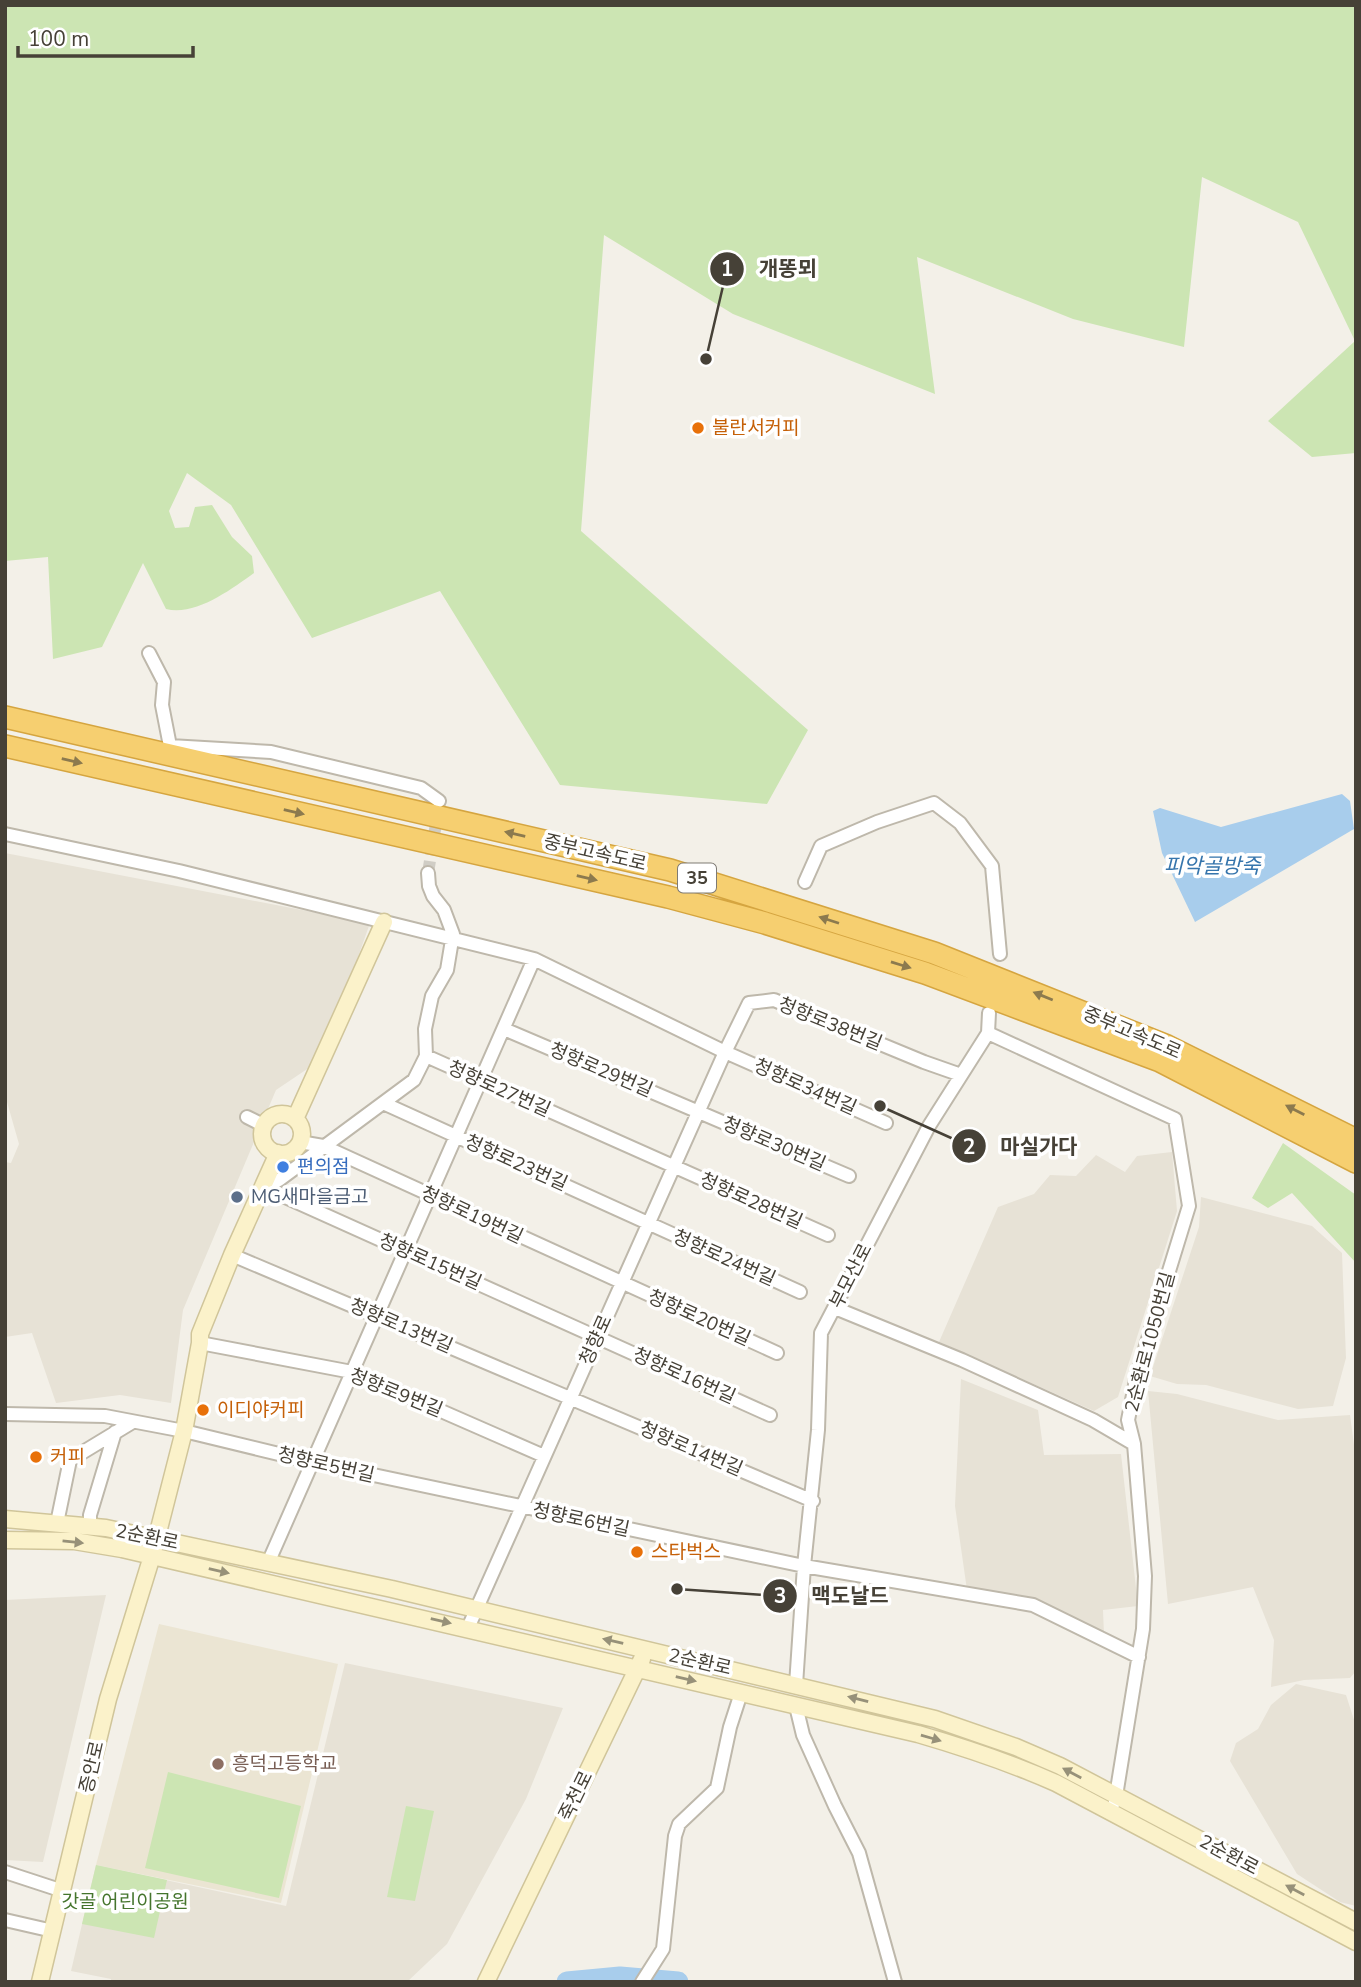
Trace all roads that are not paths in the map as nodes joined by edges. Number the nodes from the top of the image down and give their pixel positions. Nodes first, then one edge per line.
1 (149, 653) dead end
2 (5, 717) edge
3 (5, 746) edge
4 (439, 801) dead end
5 (5, 834) edge
6 (429, 873) tunnel mouth
7 (805, 882) dead end
8 (384, 922) junction
9 (453, 939) junction
10 (999, 954) dead end
11 (534, 960) junction
12 (989, 1013) dead end
13 (504, 1029) junction
14 (988, 1033) junction
15 (725, 1052) junction
16 (426, 1056) junction
17 (961, 1075) junction
18 (481, 1080) junction
19 (383, 1103) junction
20 (698, 1111) junction
21 (247, 1117) dead end
22 (295, 1118) junction
23 (886, 1123) dead end
24 (263, 1125) junction
25 (456, 1136) junction
26 (1356, 1140) edge
27 (300, 1142) junction
28 (323, 1146) junction
29 (278, 1153) junction
30 (1356, 1162) edge
31 (673, 1166) junction
32 (849, 1176) dead end
33 (263, 1186) junction
34 (430, 1195) junction
35 (648, 1223) junction
36 (828, 1235) dead end
37 (406, 1251) junction
38 (232, 1255) junction
39 (622, 1283) junction
40 (800, 1292) dead end
41 (835, 1308) junction
42 (377, 1316) junction
43 (597, 1337) junction
44 (200, 1343) junction
45 (777, 1353) dead end
46 (352, 1372) junction
47 (570, 1398) junction
48 (5, 1413) edge
49 (770, 1415) dead end
50 (131, 1423) junction
51 (184, 1431) junction
52 (115, 1433) junction
53 (1134, 1444) junction
54 (544, 1456) junction
55 (312, 1462) junction
56 (813, 1500) junction
57 (521, 1508) junction
58 (5, 1520) edge
59 (57, 1523) junction
60 (90, 1526) junction
61 (156, 1539) junction
62 (5, 1540) edge
63 (152, 1556) junction
64 (268, 1563) junction
65 (804, 1566) junction
66 (476, 1609) junction
67 (468, 1628) junction
68 (647, 1649) junction
69 (1139, 1657) junction
70 (638, 1668) junction
71 (796, 1685) junction
72 (741, 1693) junction
73 (796, 1706) junction
74 (1116, 1796) junction
75 (1113, 1813) junction
76 (5, 1872) edge
77 (62, 1891) junction
78 (5, 1920) edge
79 (1356, 1922) edge
80 (53, 1931) junction
81 (1353, 1942) edge
82 (40, 1982) edge
83 (486, 1982) edge
84 (642, 1982) edge
85 (895, 1982) edge

1 - 4 street
26 -> 2 highway, 중부고속도로 / 35
3 -> 30 highway, 중부고속도로 / 35
5 - 8 street, 청향로34번길
6 - 9 street
7 - 10 street
8 - 9 street, 청향로34번길
8 - 22 main road
9 - 11 street, 청향로34번길
9 - 16 street, 청향로27번길
11 - 13 street
11 - 15 street, 청향로34번길
12 - 14 street, 부모산로
13 - 18 street
13 - 20 street, 청향로29번길
14 - 17 street, 부모산로
14 - 53 street, 2순환로1050번길
15 - 17 street, 청향로38번길
15 - 20 street, 청향로
15 - 23 street, 청향로34번길
16 - 18 street, 청향로27번길
16 - 19 street
17 - 41 street, 부모산로
18 - 25 street
18 - 31 street, 청향로27번길
19 - 25 street, 청향로23번길
19 - 28 street
20 - 31 street, 청향로
20 - 32 street, 청향로30번길
21 - 24 street
22 - 24 main road
22 - 27 main road
24 - 29 main road
25 - 34 street
25 - 35 street, 청향로23번길
27 - 28 street, 청향로19번길
27 - 29 main road
28 - 33 street
28 - 34 street, 청향로19번길
29 - 33 main road, 증안로
31 - 35 street, 청향로
31 - 36 street, 청향로28번길
33 - 37 street, 청향로15번길
33 - 38 main road, 증안로
34 - 37 street
34 - 39 street, 청향로19번길
35 - 39 street, 청향로
35 - 40 street, 청향로24번길
37 - 42 street
37 - 43 street, 청향로15번길
38 - 42 street, 청향로13번길
38 - 44 main road, 증안로
39 - 43 street, 청향로
39 - 45 street, 청향로20번길
41 - 53 street
41 - 56 street, 부모산로
42 - 46 street
42 - 47 street, 청향로13번길
43 - 47 street, 청향로
43 - 49 street, 청향로16번길
44 - 46 street, 청향로9번길
44 - 51 main road, 증안로
46 - 54 street, 청향로9번길
46 - 55 street
47 - 54 street, 청향로
47 - 56 street, 청향로14번길
48 - 50 street, 청향로5번길
50 - 51 street, 청향로5번길
50 - 52 street
51 - 55 street, 청향로5번길
51 - 61 main road, 증안로
52 - 59 street
52 - 60 street
53 - 69 street, 2순환로1050번길
54 - 57 street, 청향로
55 - 57 street, 청향로5번길
55 - 64 street
56 - 65 street, 부모산로
57 - 65 street, 청향로6번길
57 - 66 street, 청향로
58 - 59 main road, 2순환로
59 - 60 main road, 2순환로
60 - 61 main road, 2순환로
61 - 63 main road, 증안로
61 - 64 main road, 2순환로
62 -> 63 main road, 2순환로
63 -> 67 main road, 2순환로
63 - 77 main road, 증안로
64 - 66 main road, 2순환로
65 - 69 street
65 - 71 street, 부모산로
66 - 67 street, 청향로
68 -> 66 main road, 2순환로
67 - 70 main road, 2순환로
68 - 70 main road, 죽천로
68 - 71 main road, 2순환로
69 - 74 street, 2순환로1050번길
70 -> 72 main road, 2순환로
70 - 83 main road, 죽천로
74 -> 71 main road, 2순환로
72 - 73 main road, 2순환로
72 - 84 street, 2순환로
73 -> 75 main road, 2순환로
73 - 85 street
74 - 75 street, 2순환로1050번길
79 -> 74 main road, 2순환로
75 - 81 main road, 2순환로
76 - 77 street
77 - 80 main road, 증안로
78 - 80 street
80 - 82 main road, 증안로

